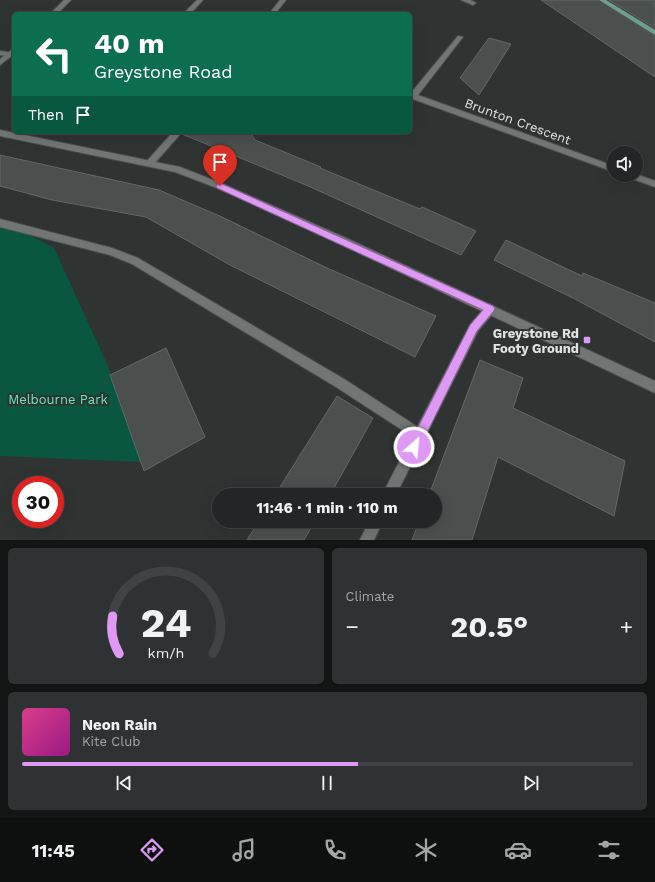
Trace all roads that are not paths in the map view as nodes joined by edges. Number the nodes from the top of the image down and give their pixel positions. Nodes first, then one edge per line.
1 (68, 0) edge
2 (200, 0) edge
3 (283, 0) edge
4 (464, 0) edge
5 (602, 0) edge
6 (473, 3) dead end
7 (55, 12) edge
8 (188, 12) edge
9 (274, 12) edge
10 (655, 33) edge
11 (460, 37) dead end
12 (0, 53) edge
13 (12, 53) edge
14 (0, 63) edge
15 (412, 96) edge
16 (0, 132) edge
17 (176, 134) edge
18 (150, 163) junction
19 (607, 166) edge
20 (643, 180) edge
21 (655, 184) edge
22 (0, 223) edge
23 (490, 309) junction
24 (655, 387) edge
25 (420, 434) junction
26 (393, 488) edge
27 (373, 528) edge
28 (367, 540) edge

1 - 7 street
2 - 8 street
3 - 9 street
4 - 6 street
5 - 10 main road
11 - 15 street, Brunton Crescent
12 - 13 street
13 - 14 street
15 - 19 street, Brunton Crescent
16 - 18 street
17 - 18 street
18 - 23 street
20 - 21 street
22 - 25 street
23 - 24 street
23 - 25 street
25 - 26 street
27 - 28 street

